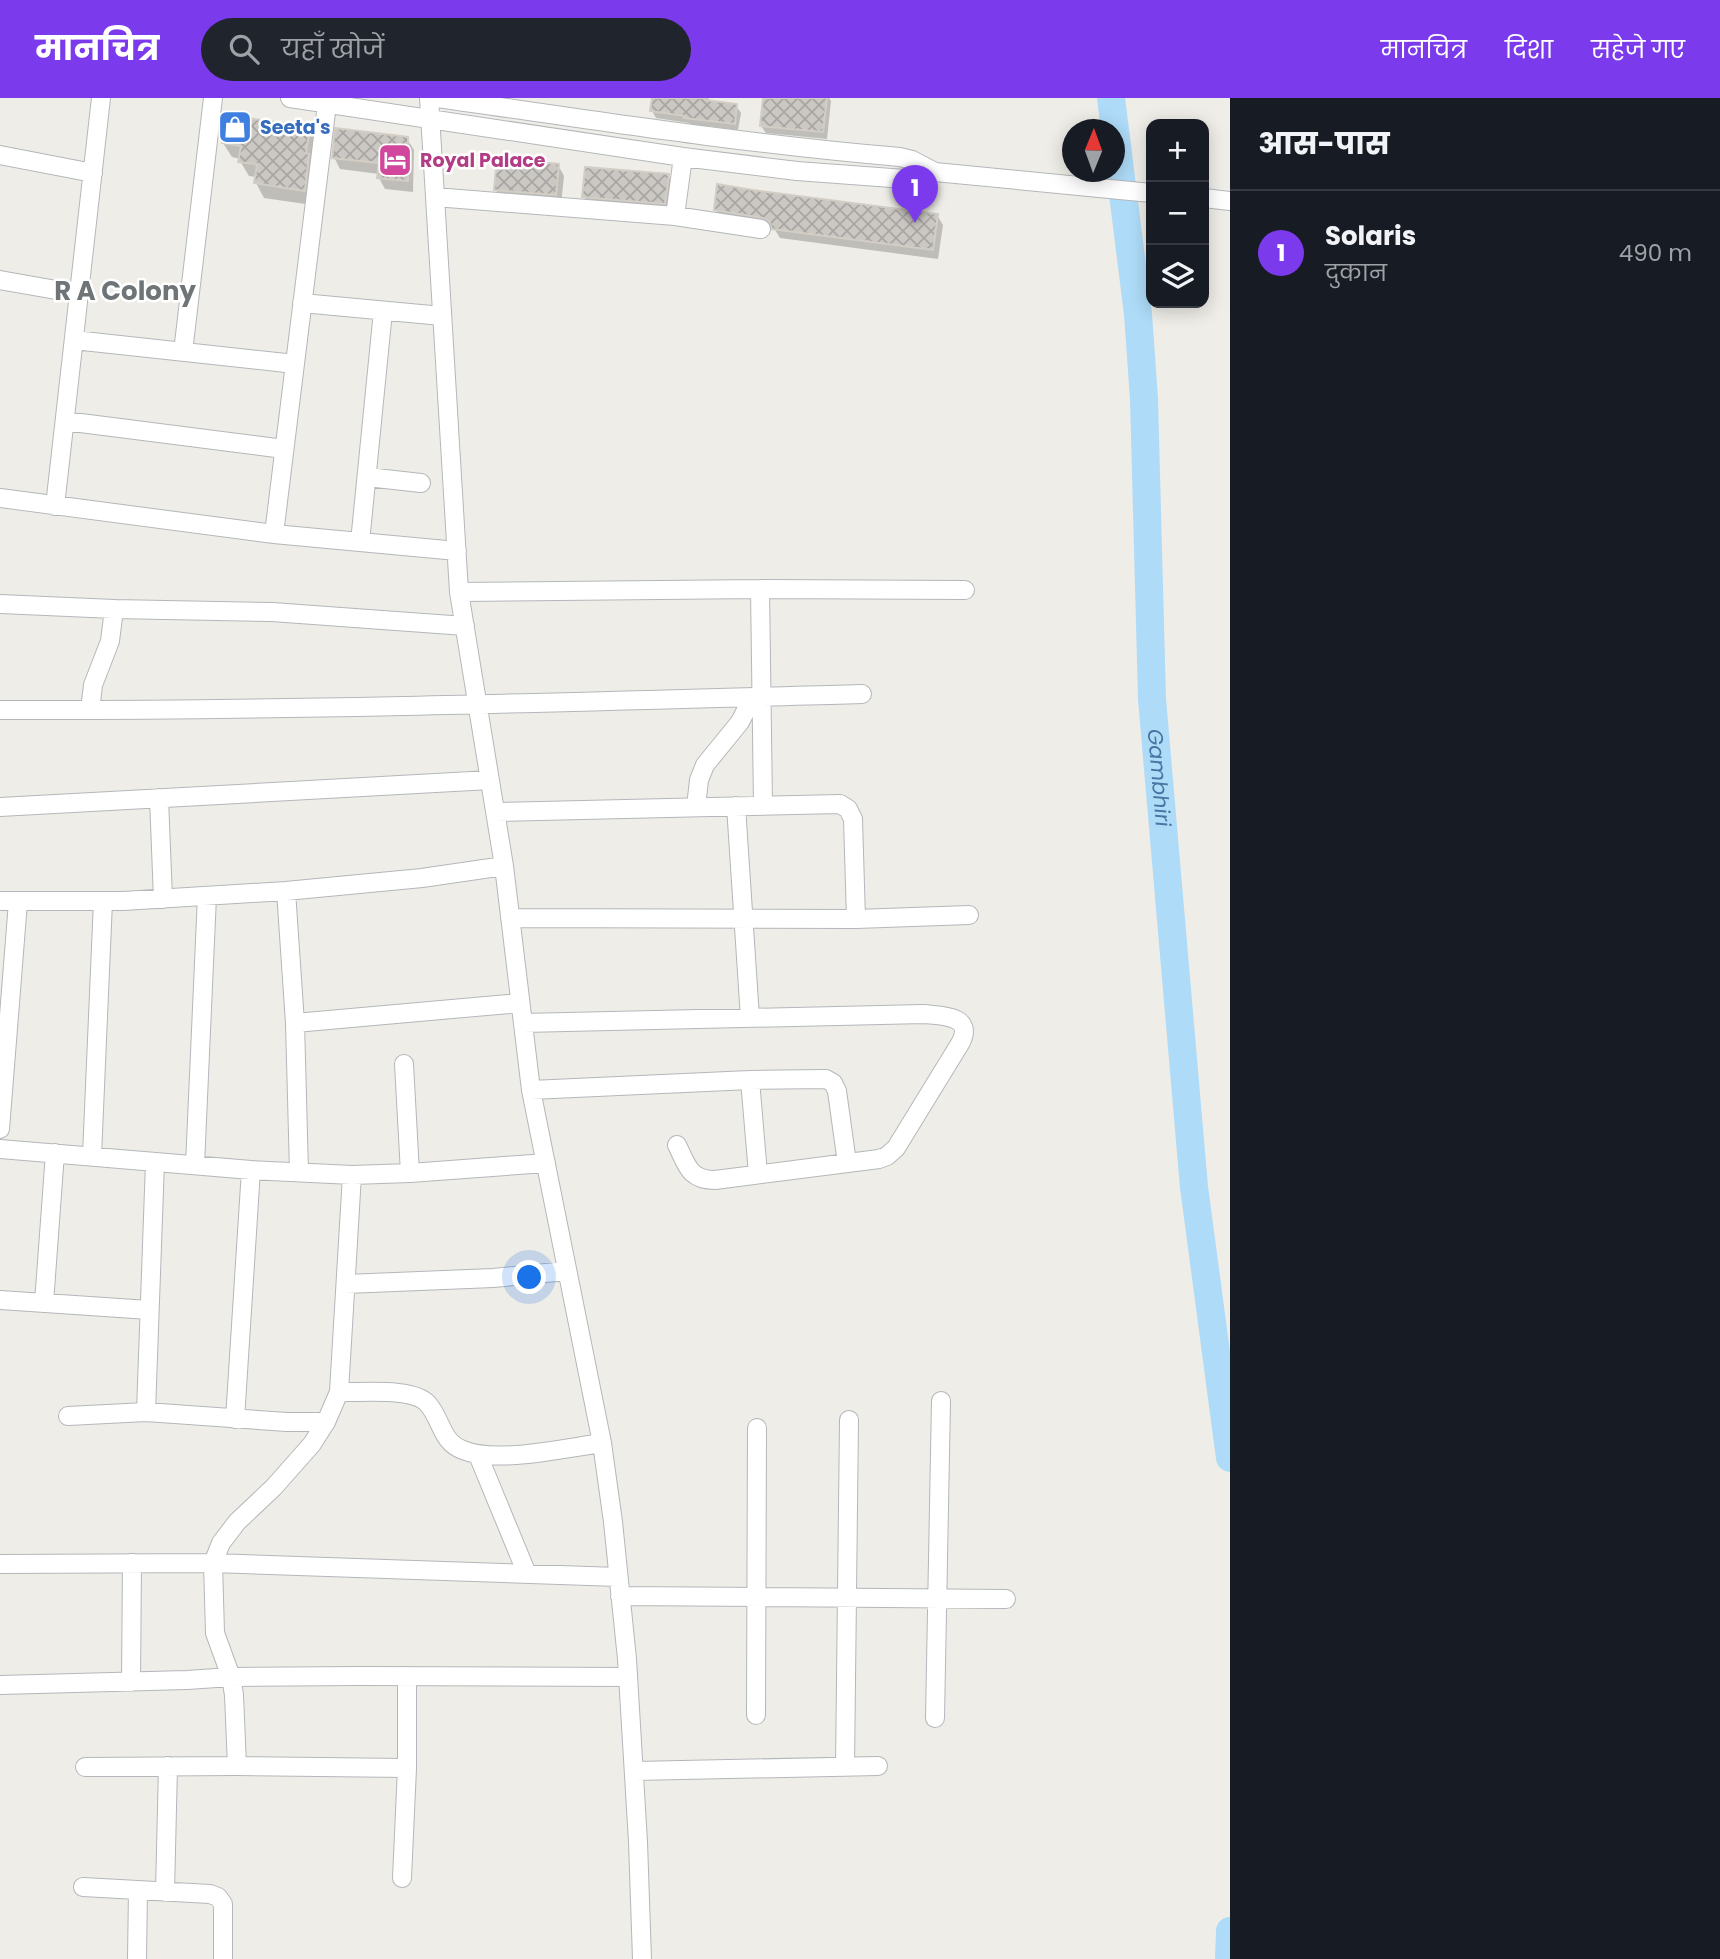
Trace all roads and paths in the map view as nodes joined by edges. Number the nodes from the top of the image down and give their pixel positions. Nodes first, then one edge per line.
1 (101, 98) edge
2 (213, 98) edge
3 (290, 98) edge
4 (429, 98) edge
5 (438, 98) edge
6 (327, 104) junction
7 (430, 120) junction
8 (0, 155) edge
9 (683, 157) junction
10 (935, 172) junction
11 (93, 173) junction
12 (1146, 193) edge
13 (435, 197) junction
14 (1209, 199) edge
15 (1230, 201) edge
16 (675, 216) junction
17 (761, 229) dead end
18 (0, 280) edge
19 (79, 294) junction
20 (302, 303) junction
21 (383, 312) junction
22 (442, 316) junction
23 (74, 340) junction
24 (183, 352) junction
25 (295, 364) junction
26 (65, 421) junction
27 (284, 449) junction
28 (367, 477) junction
29 (421, 483) dead end
30 (0, 498) edge
31 (55, 506) junction
32 (274, 534) junction
33 (360, 542) junction
34 (457, 551) junction
35 (760, 589) junction
36 (965, 590) dead end
37 (459, 592) junction
38 (0, 604) edge
39 (114, 609) junction
40 (465, 626) junction
41 (862, 694) dead end
42 (756, 697) junction
43 (478, 705) junction
44 (0, 710) edge
45 (90, 710) junction
46 (490, 780) junction
47 (159, 798) junction
48 (763, 805) junction
49 (736, 806) junction
50 (0, 807) edge
51 (696, 807) junction
52 (495, 812) junction
53 (504, 866) junction
54 (286, 891) junction
55 (207, 896) junction
56 (163, 899) junction
57 (9, 901) edge
58 (103, 901) junction
59 (969, 915) dead end
60 (510, 918) junction
61 (743, 918) junction
62 (856, 919) junction
63 (520, 1003) junction
64 (750, 1018) junction
65 (295, 1023) junction
66 (523, 1023) junction
67 (404, 1064) dead end
68 (750, 1080) junction
69 (531, 1090) junction
70 (0, 1129) edge
71 (677, 1144) dead end
72 (0, 1149) edge
73 (55, 1153) junction
74 (92, 1157) junction
75 (155, 1162) junction
76 (545, 1163) junction
77 (847, 1163) junction
78 (195, 1165) junction
79 (251, 1170) junction
80 (299, 1172) junction
81 (410, 1174) junction
82 (758, 1174) junction
83 (352, 1175) junction
84 (567, 1271) junction
85 (346, 1284) junction
86 (0, 1300) edge
87 (44, 1303) junction
88 (149, 1310) junction
89 (339, 1392) junction
90 (941, 1401) dead end
91 (146, 1412) junction
92 (68, 1416) dead end
93 (235, 1419) junction
94 (849, 1420) dead end
95 (326, 1422) junction
96 (757, 1428) dead end
97 (602, 1443) junction
98 (478, 1455) junction
99 (131, 1563) junction
100 (213, 1563) junction
101 (0, 1564) edge
102 (527, 1574) junction
103 (618, 1577) junction
104 (620, 1596) junction
105 (756, 1597) junction
106 (848, 1598) junction
107 (937, 1598) junction
108 (1006, 1599) dead end
109 (407, 1676) junction
110 (231, 1677) junction
111 (628, 1677) junction
112 (131, 1682) junction
113 (0, 1685) edge
114 (756, 1715) dead end
115 (935, 1718) dead end
116 (168, 1766) junction
117 (237, 1766) junction
118 (845, 1766) junction
119 (878, 1766) dead end
120 (85, 1767) dead end
121 (408, 1768) junction
122 (634, 1771) junction
123 (402, 1878) dead end
124 (83, 1886) dead end
125 (138, 1890) junction
126 (166, 1892) junction
127 (137, 1959) edge
128 (223, 1959) edge
129 (642, 1959) edge

1 - 11 street
2 - 24 street
3 - 6 street
4 - 7 street
5 - 10 street
6 - 7 street
6 - 20 street
7 - 9 street
7 - 13 street
8 - 11 street
9 - 10 street
9 - 16 street
10 - 12 street
11 - 19 street
13 - 16 street
13 - 22 street
14 - 15 street
16 - 17 street
18 - 19 street
19 - 23 street
20 - 21 street
20 - 25 street
21 - 22 street
21 - 28 street
22 - 34 street
23 - 24 street
23 - 26 street
24 - 25 street
25 - 27 street
26 - 27 street
26 - 31 street
27 - 32 street
28 - 29 street
28 - 33 street
30 - 31 street
31 - 32 street
32 - 33 street
33 - 34 street
34 - 37 street
35 - 36 street
35 - 37 street
35 - 42 street
37 - 40 street
38 - 39 street
39 - 40 street
39 - 45 street
40 - 43 street
41 - 42 street
42 - 43 street
42 - 48 street
42 - 51 street
43 - 45 street
43 - 46 street
44 - 45 street
46 - 47 street
46 - 52 street
47 - 50 street
47 - 56 street
48 - 49 street
48 - 62 street
49 - 51 street
49 - 61 street
51 - 52 street
52 - 53 street
53 - 54 street
53 - 60 street
54 - 55 street
54 - 65 street
55 - 56 street
55 - 78 street
56 - 58 street
57 - 58 street
57 - 70 street
58 - 74 street
59 - 62 street
60 - 61 street
60 - 63 street
61 - 62 street
61 - 64 street
63 - 65 street
63 - 66 street
64 - 66 street
64 - 77 street
65 - 80 street
66 - 69 street
67 - 81 street
68 - 69 street
68 - 77 street
68 - 82 street
69 - 76 street
71 - 82 street
72 - 73 street
73 - 74 street
73 - 87 street
74 - 75 street
75 - 78 street
75 - 88 street
76 - 81 street
76 - 84 street
77 - 82 street
78 - 79 street
79 - 80 street
79 - 93 street
80 - 83 street
81 - 83 street
83 - 85 street
84 - 85 street
84 - 97 street
85 - 89 street
86 - 87 street
87 - 88 street
88 - 91 street
89 - 95 street
89 - 98 street
90 - 107 street
91 - 92 street
91 - 93 street
93 - 95 street
94 - 106 street
95 - 100 street
96 - 105 street
97 - 98 street
97 - 103 street
98 - 102 street
99 - 100 street
99 - 101 street
99 - 112 street
100 - 102 street
100 - 110 street
102 - 103 street
103 - 104 street
104 - 105 street
104 - 111 street
105 - 106 street
105 - 114 street
106 - 107 street
106 - 118 street
107 - 108 street
107 - 115 street
109 - 110 street
109 - 111 street
109 - 121 street
110 - 112 street
110 - 117 street
111 - 122 street
112 - 113 street
116 - 117 street
116 - 120 street
116 - 126 street
117 - 121 street
118 - 119 street
118 - 122 street
121 - 123 street
122 - 129 street
124 - 125 street
125 - 126 street
125 - 127 street
126 - 128 street

